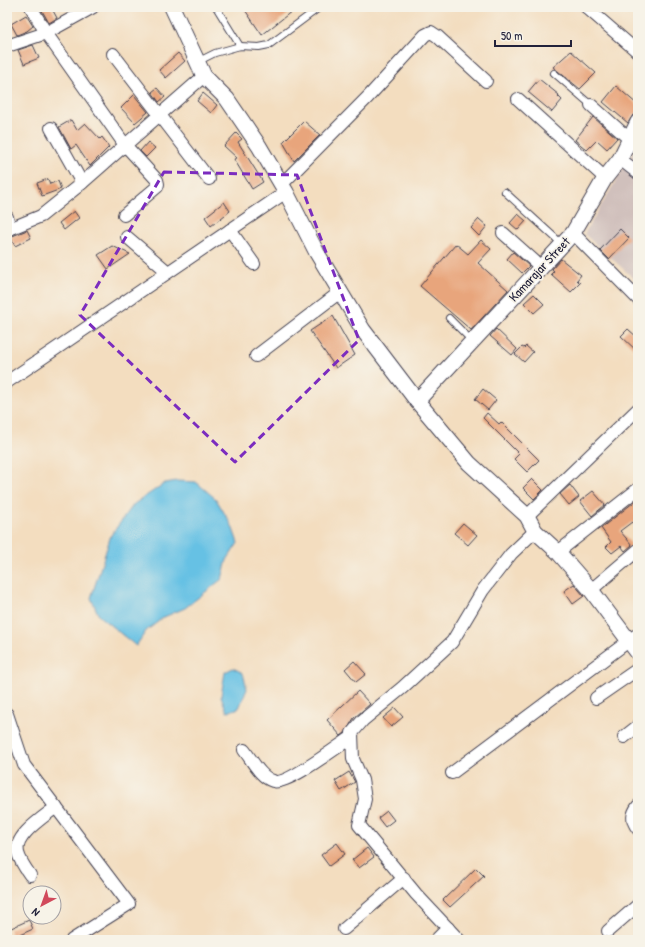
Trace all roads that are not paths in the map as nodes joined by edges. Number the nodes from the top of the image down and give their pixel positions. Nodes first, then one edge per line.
1 (31, 7) edge
2 (93, 7) edge
3 (172, 7) edge
4 (216, 7) edge
5 (320, 7) edge
6 (586, 7) edge
7 (46, 33) junction
8 (7, 46) edge
9 (240, 46) junction
10 (638, 52) edge
11 (113, 54) dead end
12 (197, 62) junction
13 (554, 73) dead end
14 (204, 76) junction
15 (486, 81) dead end
16 (518, 99) dead end
17 (591, 105) joint
18 (160, 114) junction
19 (638, 122) edge
20 (51, 128) dead end
21 (628, 138) junction
22 (125, 145) junction
23 (620, 158) junction
24 (638, 173) edge
25 (209, 178) dead end
26 (605, 178) junction
27 (82, 183) junction
28 (284, 188) junction
29 (505, 192) dead end
30 (124, 215) dead end
31 (8, 225) edge
32 (230, 230) junction
33 (503, 233) dead end
34 (573, 233) junction
35 (127, 237) dead end
36 (562, 244) junction
37 (254, 264) dead end
38 (541, 267) junction
39 (168, 272) junction
40 (340, 292) junction
41 (638, 299) edge
42 (449, 318) dead end
43 (472, 341) junction
44 (256, 356) dead end
45 (7, 382) edge
46 (417, 401) junction
47 (638, 409) edge
48 (638, 488) edge
49 (527, 516) junction
50 (535, 530) junction
51 (638, 550) edge
52 (558, 552) junction
53 (591, 590) junction
54 (634, 637) edge
55 (638, 653) edge
56 (638, 669) edge
57 (596, 698) dead end
58 (7, 714) edge
59 (638, 726) edge
60 (352, 737) junction
61 (624, 737) dead end
62 (244, 750) dead end
63 (452, 773) dead end
64 (638, 806) edge
65 (56, 807) junction
66 (638, 829) edge
67 (30, 875) dead end
68 (404, 878) junction
69 (638, 905) edge
70 (448, 928) junction
71 (344, 929) dead end
72 (608, 931) dead end
73 (72, 940) edge
74 (436, 940) edge
75 (459, 940) edge

1 - 7 street
2 - 7 street
3 - 12 street
4 - 9 lane
5 - 9 lane
6 - 10 street
7 - 8 street
7 - 22 street
9 - 12 lane
11 - 18 street
12 - 14 street
13 - 17 lane
14 - 18 street
14 - 28 street
15 - 28 street
16 - 26 street
17 - 21 street
18 - 22 street
18 - 25 street
19 - 21 street, Kamarajar Street
20 - 27 street
21 - 23 street, Kamarajar Street
22 - 27 street
22 - 30 street
23 - 24 street
23 - 26 street, Kamarajar Street
26 - 34 street, Kamarajar Street
27 - 31 street
28 - 32 street
28 - 40 street
29 - 36 lane
32 - 37 street
32 - 39 street
33 - 38 street
34 - 36 street, Kamarajar Street
34 - 41 street
35 - 39 street
36 - 38 street, Kamarajar Street
38 - 43 street, Kamarajar Street
39 - 45 street
40 - 44 street
40 - 46 street
42 - 43 lane
43 - 46 street, Kamarajar Street
46 - 49 street
47 - 49 street
48 - 52 street
49 - 50 street
50 - 52 street
50 - 60 street
51 - 53 street
52 - 53 street
53 - 54 street
54 - 55 street
54 - 63 street
56 - 57 street
58 - 65 street
59 - 61 street
60 - 62 street
60 - 68 street
64 - 66 street
65 - 67 street
65 - 73 street
68 - 70 street
68 - 71 street
69 - 72 street
70 - 74 street
70 - 75 street

